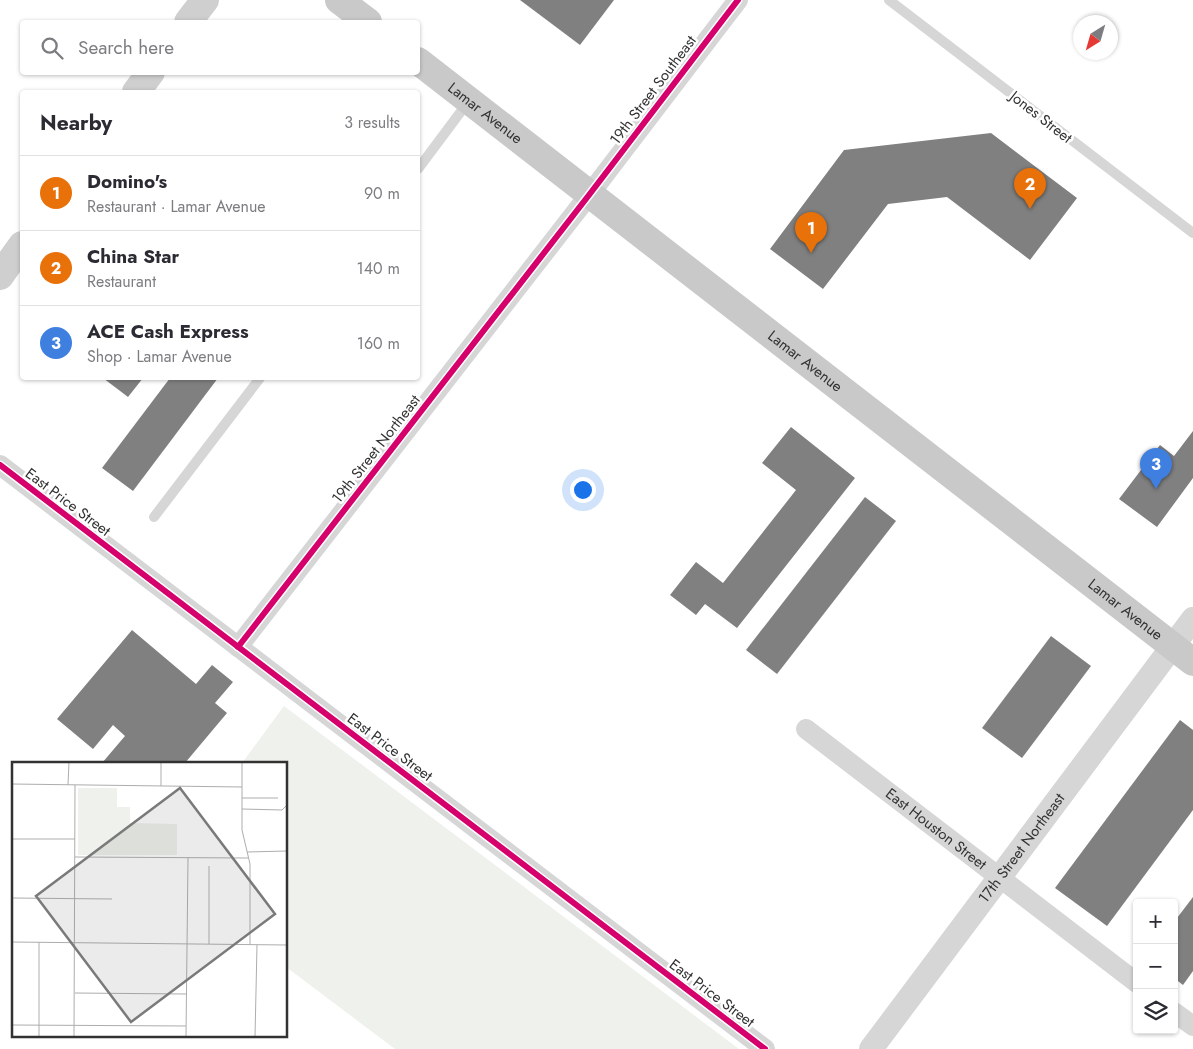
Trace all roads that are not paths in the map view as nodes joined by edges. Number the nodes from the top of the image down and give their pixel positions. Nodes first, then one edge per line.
1 (205, 0) edge
2 (339, 0) edge
3 (738, 0) edge
4 (889, 0) edge
5 (190, 20) edge
6 (365, 20) edge
7 (420, 64) edge
8 (149, 75) edge
9 (138, 90) edge
10 (468, 101) junction
11 (420, 166) edge
12 (588, 196) junction
13 (1193, 233) edge
14 (20, 249) edge
15 (0, 276) edge
16 (258, 380) edge
17 (0, 465) edge
18 (154, 517) dead end
19 (1193, 619) edge
20 (238, 646) junction
21 (1182, 654) edge
22 (806, 729) dead end
23 (999, 877) junction
24 (1133, 980) edge
25 (1178, 1015) edge
26 (1193, 1026) edge
27 (765, 1049) edge
28 (871, 1049) edge

1 - 5 main road
2 - 6 main road
3 - 12 street, 19th Street Southeast
4 - 13 lane, Jones Street
7 - 10 main road, Lamar Avenue
8 - 9 main road
10 - 11 lane
10 - 12 main road, Lamar Avenue
12 - 20 street, 19th Street Northeast
12 - 21 main road, Lamar Avenue
14 - 15 main road
16 - 18 lane
17 - 20 street, East Price Street
19 - 21 street, 17th Street Northeast
20 - 27 street, East Price Street
21 - 23 street, 17th Street Northeast
22 - 23 street, East Houston Street
23 - 24 street, East Houston Street
23 - 28 street, 17th Street Northeast
25 - 26 street

